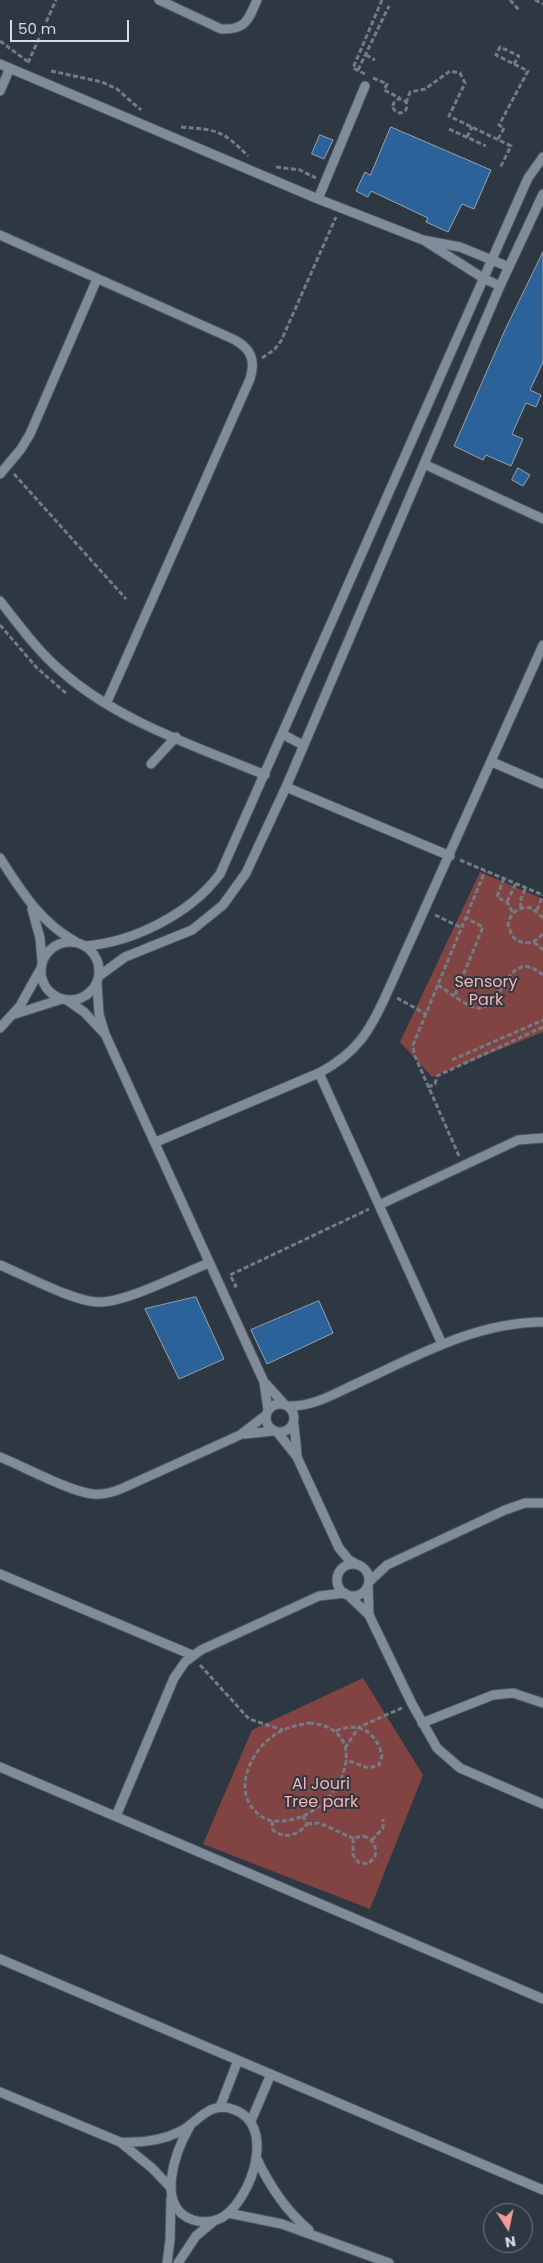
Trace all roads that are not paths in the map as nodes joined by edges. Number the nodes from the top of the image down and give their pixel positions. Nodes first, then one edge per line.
1 (159, 0) edge
2 (257, 0) edge
3 (0, 64) edge
4 (10, 68) junction
5 (365, 86) dead end
6 (0, 91) edge
7 (543, 157) edge
8 (543, 194) edge
9 (318, 199) junction
10 (0, 235) edge
11 (423, 240) junction
12 (492, 259) junction
13 (509, 267) junction
14 (483, 278) junction
15 (97, 279) junction
16 (500, 286) junction
17 (424, 464) junction
18 (0, 474) edge
19 (543, 519) edge
20 (0, 602) edge
21 (543, 645) edge
22 (106, 704) junction
23 (282, 734) junction
24 (176, 737) junction
25 (304, 744) junction
26 (492, 762) junction
27 (151, 764) dead end
28 (265, 774) junction
29 (543, 784) edge
30 (286, 787) junction
31 (450, 856) junction
32 (0, 858) edge
33 (30, 904) junction
34 (82, 945) junction
35 (42, 965) junction
36 (98, 980) junction
37 (64, 1000) junction
38 (13, 1015) junction
39 (0, 1028) edge
40 (105, 1034) junction
41 (319, 1073) junction
42 (543, 1138) edge
43 (156, 1142) junction
44 (379, 1205) junction
45 (209, 1263) junction
46 (0, 1265) edge
47 (543, 1322) edge
48 (442, 1344) junction
49 (264, 1382) junction
50 (315, 1402) junction
51 (287, 1405) junction
52 (267, 1412) junction
53 (294, 1423) junction
54 (276, 1432) junction
55 (240, 1435) junction
56 (0, 1457) edge
57 (298, 1457) junction
58 (543, 1503) edge
59 (339, 1548) junction
60 (387, 1565) junction
61 (360, 1566) junction
62 (0, 1574) edge
63 (339, 1575) junction
64 (369, 1584) junction
65 (347, 1594) junction
66 (319, 1596) junction
67 (369, 1614) junction
68 (192, 1655) junction
69 (543, 1703) edge
70 (422, 1723) junction
71 (0, 1767) edge
72 (543, 1804) edge
73 (116, 1816) junction
74 (0, 1959) edge
75 (543, 1999) edge
76 (238, 2060) junction
77 (271, 2074) junction
78 (0, 2092) edge
79 (220, 2107) junction
80 (251, 2121) junction
81 (190, 2126) junction
82 (120, 2142) junction
83 (256, 2157) junction
84 (543, 2190) edge
85 (171, 2192) junction
86 (228, 2213) junction
87 (215, 2220) junction
88 (315, 2235) junction
89 (167, 2263) edge
90 (178, 2263) edge
91 (389, 2263) edge

1 - 2 street
3 - 4 street
4 - 6 street
4 - 9 street
5 - 9 street
7 - 12 street
8 - 13 street
9 - 11 street
10 - 15 street
11 - 12 street
11 - 14 street
12 - 13 street
12 - 14 street
13 - 16 street
14 - 16 street
14 - 23 street
15 - 18 street
15 - 22 street
16 - 17 street
17 - 19 street
17 - 25 street
20 - 22 street
21 - 26 street
22 - 24 street
23 - 25 street
23 - 28 street
24 - 27 street
24 - 28 street
25 - 30 street
26 - 29 street
26 - 31 street
28 - 34 street
30 - 31 street
30 - 36 street
31 - 41 street
32 - 33 street
33 - 34 street
33 - 35 street
34 - 35 street
34 - 36 street
35 - 37 street
35 - 38 street
36 - 37 street
36 - 40 street
37 - 38 street
37 - 40 street
38 - 39 street
40 - 43 street
41 - 43 street
41 - 44 street
42 - 44 street
43 - 45 street
44 - 48 street
45 - 46 street
45 - 49 street
47 - 48 street
48 - 50 street
49 - 51 street
49 - 52 street
50 - 51 street
50 - 53 street
51 - 52 street
51 - 53 street
52 - 54 street
52 - 55 street
53 - 54 street
53 - 57 street
54 - 55 street
54 - 57 street
55 - 56 street
57 - 59 street
58 - 60 street
59 - 61 street
59 - 63 street
60 - 61 street
60 - 64 street
61 - 63 street
61 - 64 street
62 - 68 street
63 - 65 street
63 - 66 street
64 - 65 street
64 - 67 street
65 - 66 street
65 - 67 street
66 - 68 street
67 - 70 street
68 - 73 street
69 - 70 street
70 - 72 street
71 - 73 street
73 - 75 street
74 - 76 street
76 - 77 street
76 - 79 street
77 - 80 street
77 - 84 street
78 - 82 street
79 - 80 street
79 - 81 street
80 - 83 street
81 - 82 street
81 - 85 street
82 - 85 street
83 - 86 street
83 - 88 street
85 - 87 street
85 - 89 street
86 - 87 street
86 - 88 street
87 - 90 street
88 - 91 street

